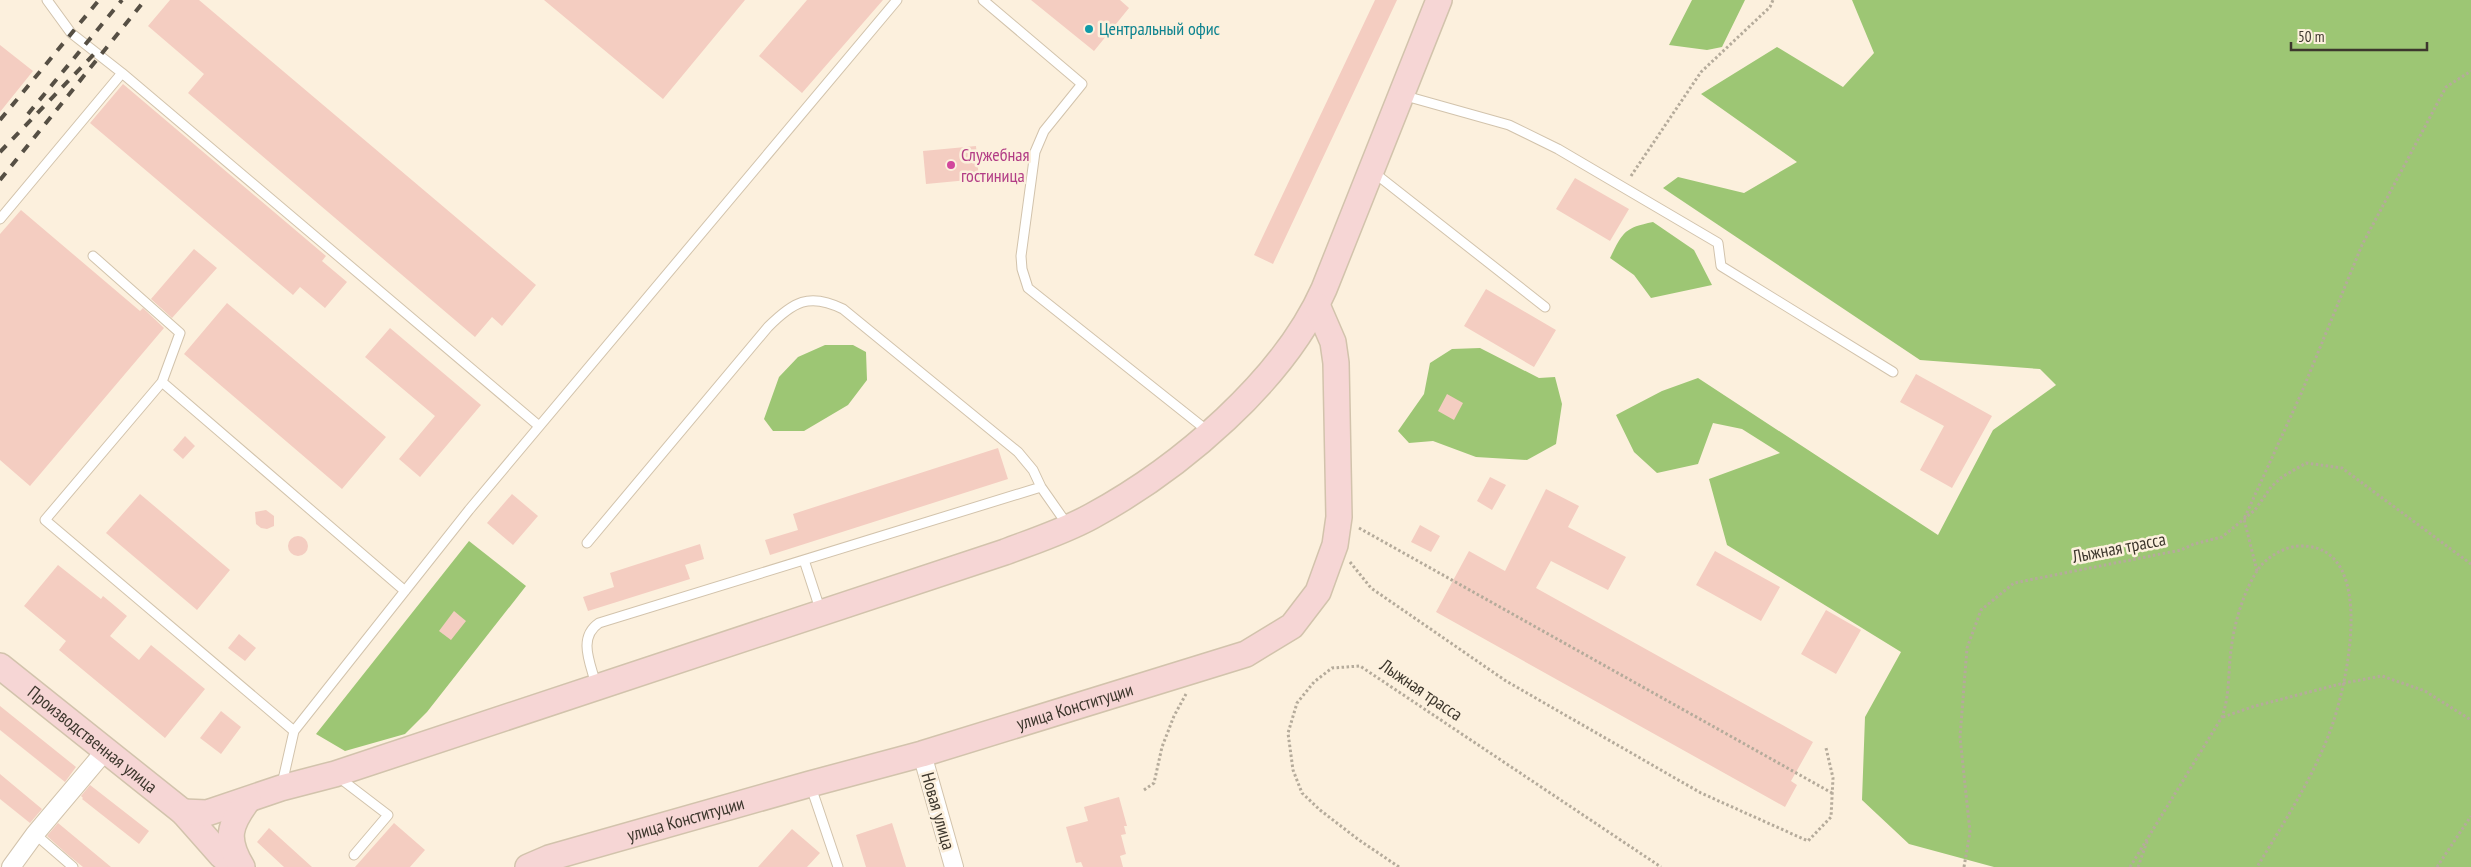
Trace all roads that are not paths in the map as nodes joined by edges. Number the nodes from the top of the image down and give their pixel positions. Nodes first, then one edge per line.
1 (47, 0) edge
2 (897, 0) edge
3 (983, 0) edge
4 (1439, 0) edge
5 (122, 73) junction
6 (1400, 94) junction
7 (1370, 170) junction
8 (0, 219) edge
9 (94, 256) dead end
10 (1317, 305) junction
11 (1545, 306) dead end
12 (1893, 372) dead end
13 (162, 382) junction
14 (539, 426) junction
15 (1209, 432) junction
16 (1041, 487) junction
17 (1069, 527) junction
18 (587, 543) dead end
19 (804, 560) junction
20 (405, 592) junction
21 (821, 614) junction
22 (0, 666) edge
23 (597, 688) junction
24 (294, 731) junction
25 (105, 751) junction
26 (922, 754) junction
27 (335, 774) junction
28 (810, 784) junction
29 (281, 788) junction
30 (248, 800) junction
31 (183, 812) junction
32 (34, 834) junction
33 (354, 855) dead end
34 (229, 862) edge
35 (11, 867) edge
36 (73, 867) edge
37 (528, 867) edge
38 (838, 867) edge
39 (954, 867) edge

1 - 5 lane
2 - 14 lane
3 - 15 lane
4 - 6 street
5 - 8 lane
5 - 14 lane
6 - 7 street
6 - 12 lane
7 - 10 street
7 - 11 lane
9 - 13 lane
10 - 15 street
10 - 26 street, улица Конституции
13 - 20 lane
13 - 24 lane
14 - 20 lane
15 - 17 street
16 - 17 lane
16 - 18 lane
16 - 19 lane
17 - 21 street
19 - 21 lane
19 - 23 lane
20 - 24 lane
21 - 23 street
22 - 25 street, Производственная улица
23 - 27 street
24 - 29 lane
25 - 31 street, Производственная улица
25 - 32 street
26 - 28 street, улица Конституции
26 - 39 street, Новая улица
27 - 29 street
27 - 33 lane
28 - 37 street, улица Конституции
28 - 38 lane
29 - 30 street
30 - 31 street
30 - 34 street
31 - 34 street, Производственная улица
32 - 35 street
32 - 36 lane

